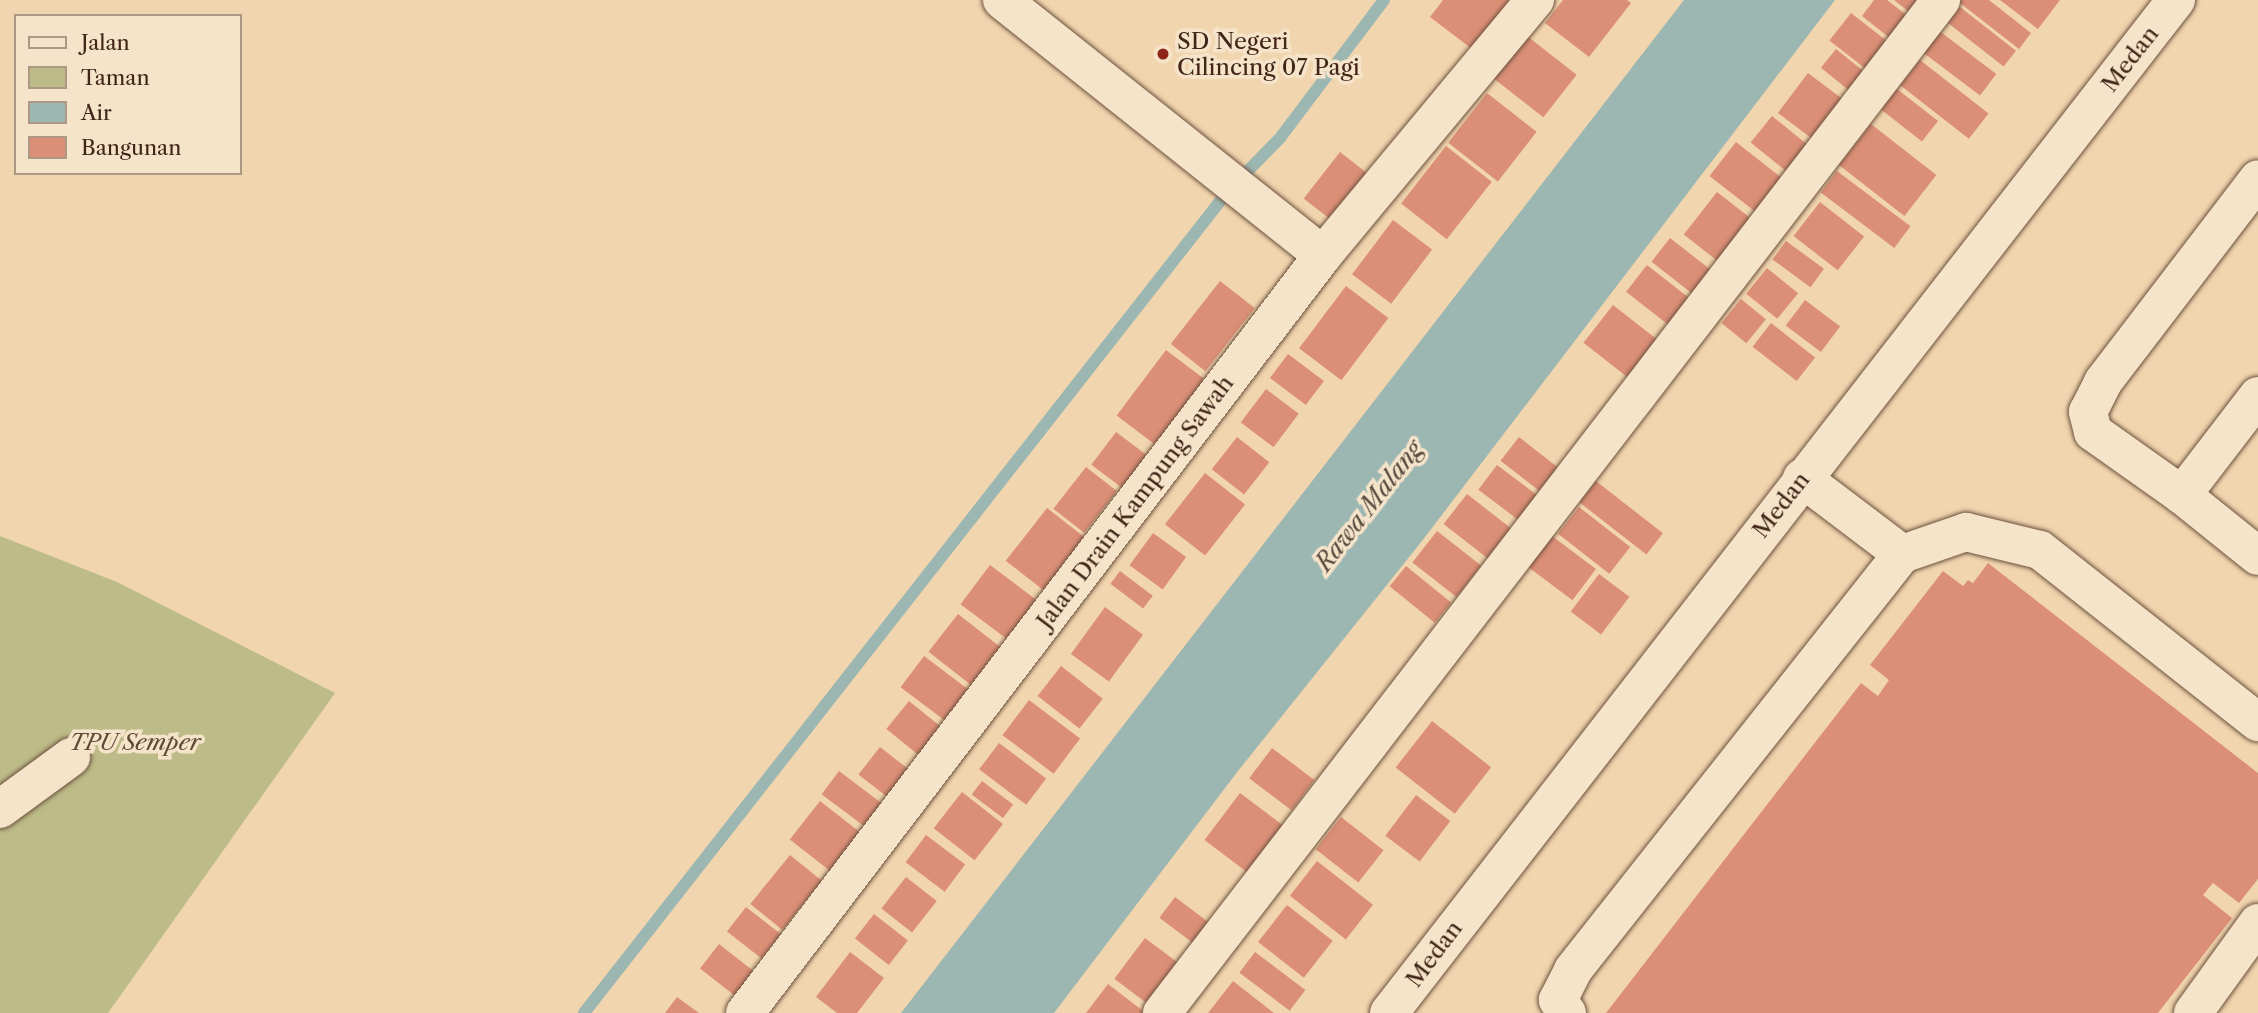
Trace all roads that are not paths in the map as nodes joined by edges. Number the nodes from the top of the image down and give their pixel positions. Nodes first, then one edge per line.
1 (1002, 0) edge
2 (1535, 0) edge
3 (1941, 0) edge
4 (2176, 0) edge
5 (2258, 179) edge
6 (1323, 255) junction
7 (2258, 396) edge
8 (1802, 478) junction
9 (2182, 495) junction
10 (1902, 554) junction
11 (2258, 556) edge
12 (2258, 722) edge
13 (71, 757) dead end
14 (0, 809) edge
15 (2258, 923) edge
16 (745, 1013) edge
17 (1162, 1013) edge
18 (1389, 1013) edge
19 (1567, 1013) edge
20 (2193, 1013) edge

1 - 6 street
2 - 6 street, Jalan Drain Kampung Sawah
3 - 17 street
4 - 8 street, Medan
5 - 9 street
6 - 16 street, Jalan Drain Kampung Sawah
7 - 9 street
8 - 10 street
8 - 18 street, Medan
9 - 11 street
10 - 12 street
10 - 19 street
13 - 14 street
15 - 20 street

